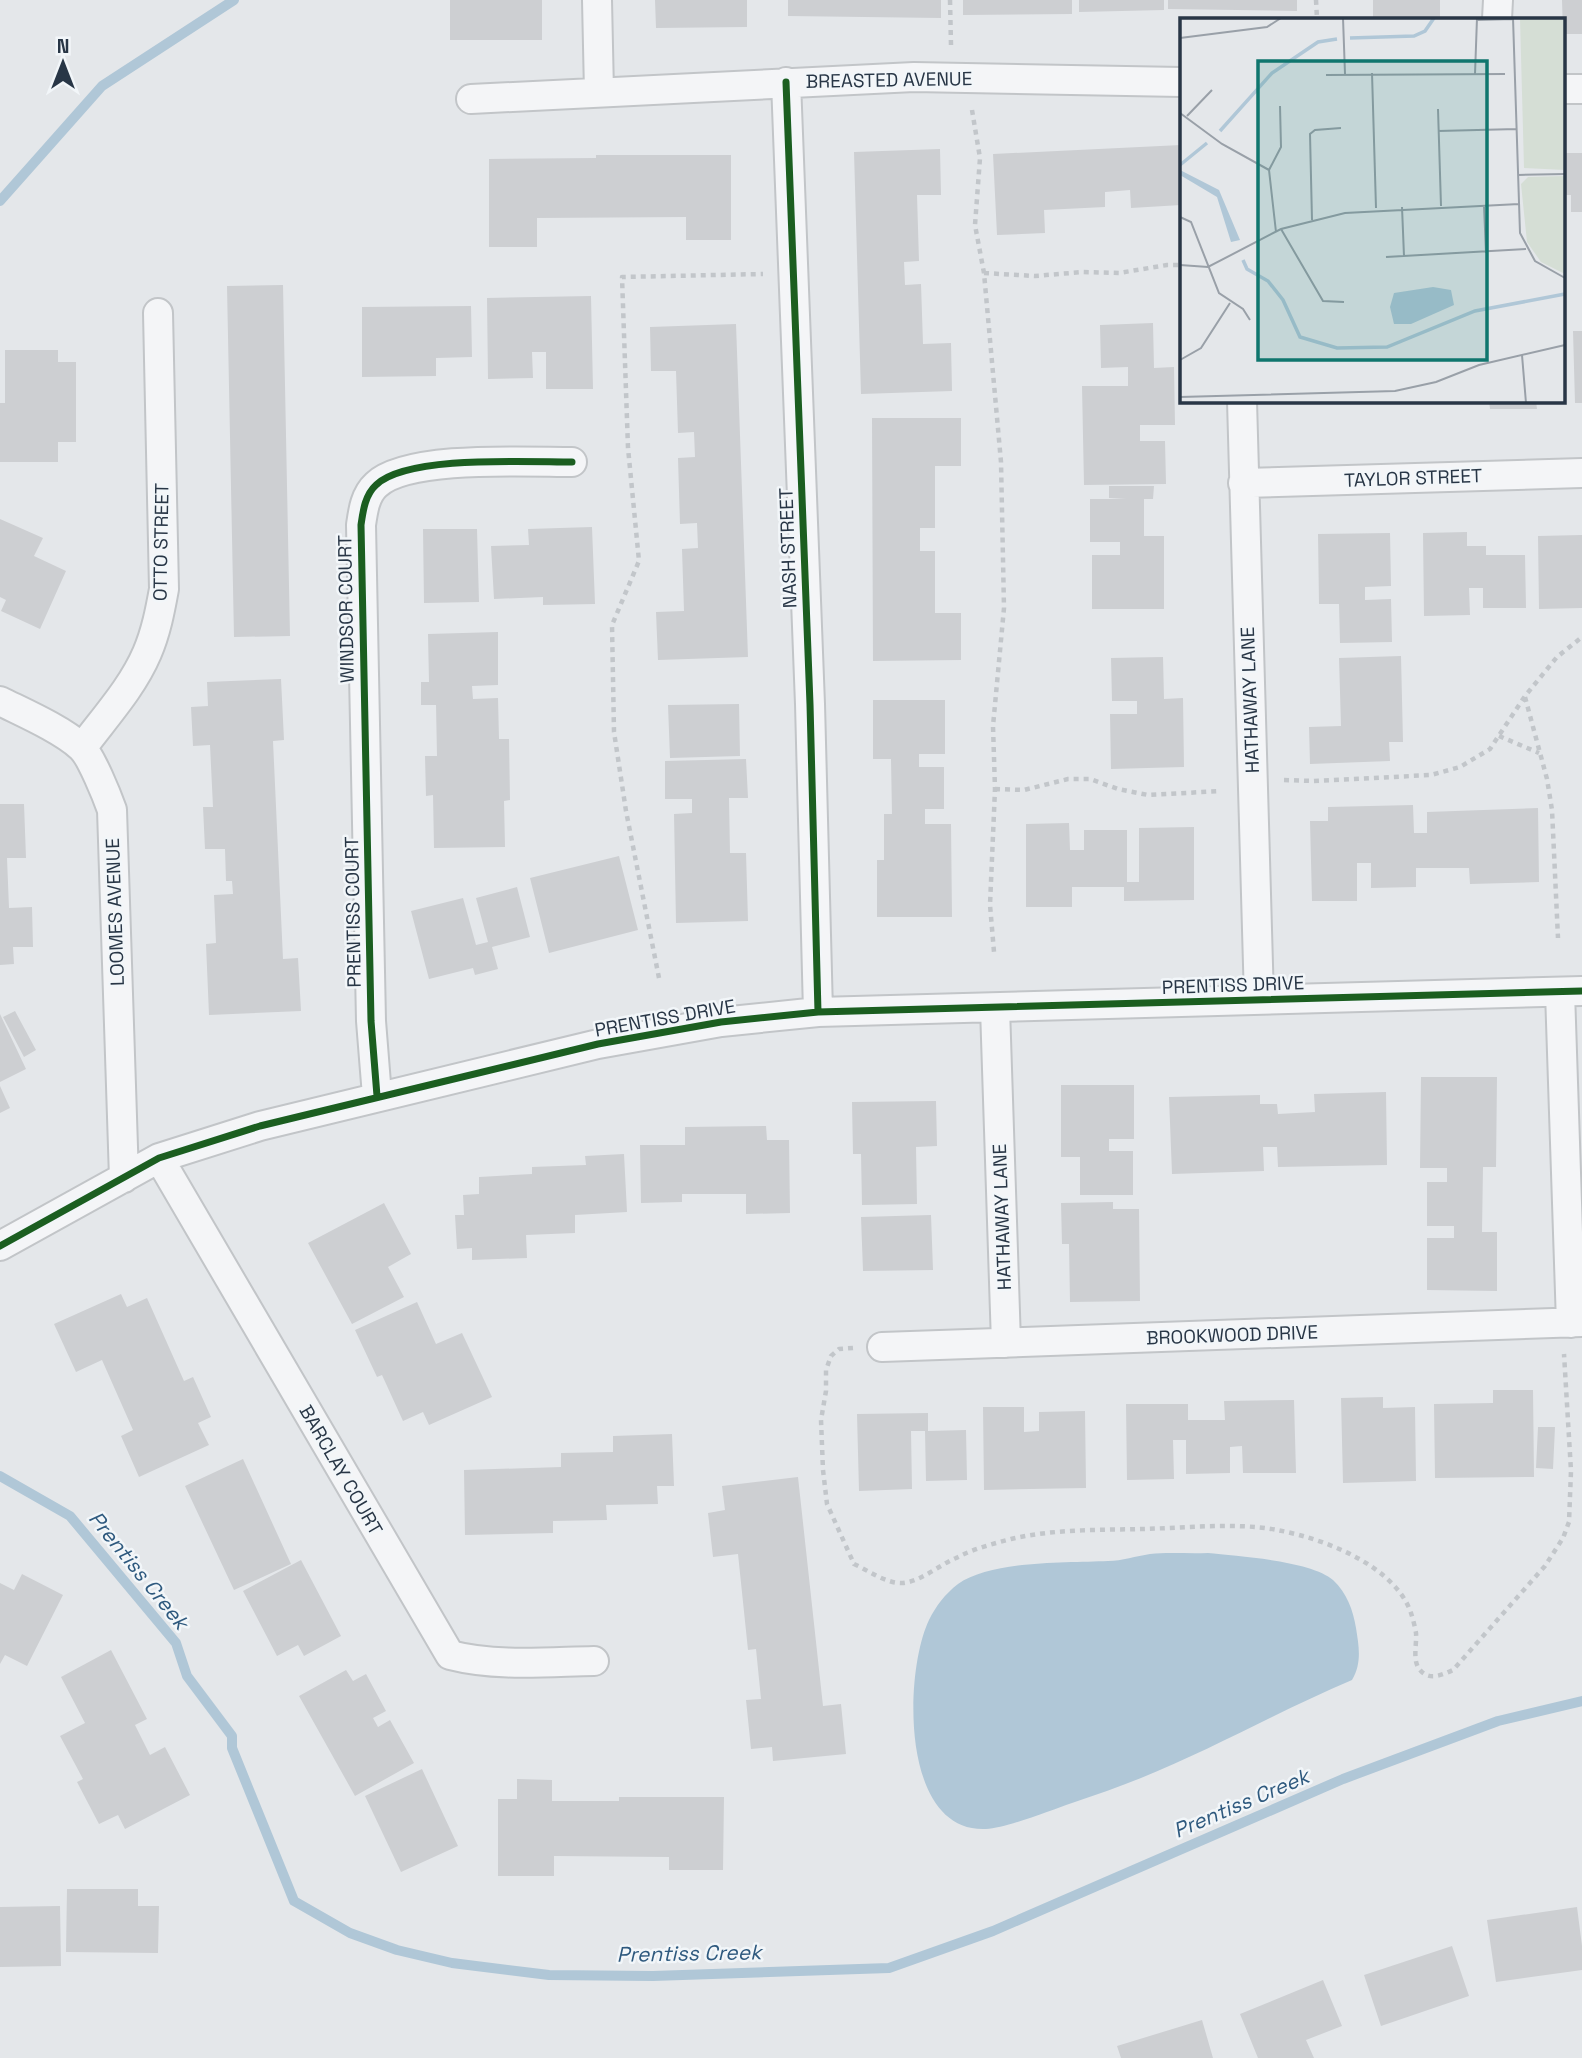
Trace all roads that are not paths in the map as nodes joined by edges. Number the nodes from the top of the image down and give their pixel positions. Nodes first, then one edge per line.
1 (597, 0) edge
2 (1497, 0) edge
3 (1497, 18) edge
4 (786, 82) junction
5 (1180, 82) edge
6 (1564, 89) edge
7 (1582, 89) edge
8 (599, 92) junction
9 (471, 99) dead end
10 (158, 313) dead end
11 (1242, 402) edge
12 (572, 462) dead end
13 (1582, 473) edge
14 (1243, 483) junction
15 (0, 701) edge
16 (364, 727) joint
17 (82, 748) junction
18 (1571, 992) edge
19 (1259, 1000) junction
20 (995, 1008) junction
21 (818, 1012) junction
22 (377, 1096) junction
23 (159, 1158) junction
24 (124, 1178) junction
25 (0, 1246) edge
26 (1576, 1322) edge
27 (1006, 1343) junction
28 (882, 1347) road end
29 (594, 1661) dead end

1 - 8 street
2 - 3 street
4 - 5 street, BREASTED AVENUE
4 - 8 street, BREASTED AVENUE
4 - 21 street, NASH STREET
6 - 7 street
8 - 9 street, BREASTED AVENUE
10 - 17 street, OTTO STREET
11 - 14 street, HATHAWAY LANE
12 - 16 street, WINDSOR COURT
13 - 14 street, TAYLOR STREET
14 - 19 street, HATHAWAY LANE
15 - 17 street, LOOMES AVENUE
16 - 22 street, PRENTISS COURT
17 - 24 street, LOOMES AVENUE
18 - 19 street, PRENTISS DRIVE
18 - 26 street
19 - 20 street, PRENTISS DRIVE
20 - 21 street, PRENTISS DRIVE
20 - 27 street, HATHAWAY LANE
21 - 22 street, PRENTISS DRIVE
22 - 23 street, PRENTISS DRIVE
23 - 24 street, PRENTISS DRIVE
23 - 29 street, BARCLAY COURT
24 - 25 street, PRENTISS DRIVE
26 - 27 street, BROOKWOOD DRIVE
27 - 28 street, BROOKWOOD DRIVE

